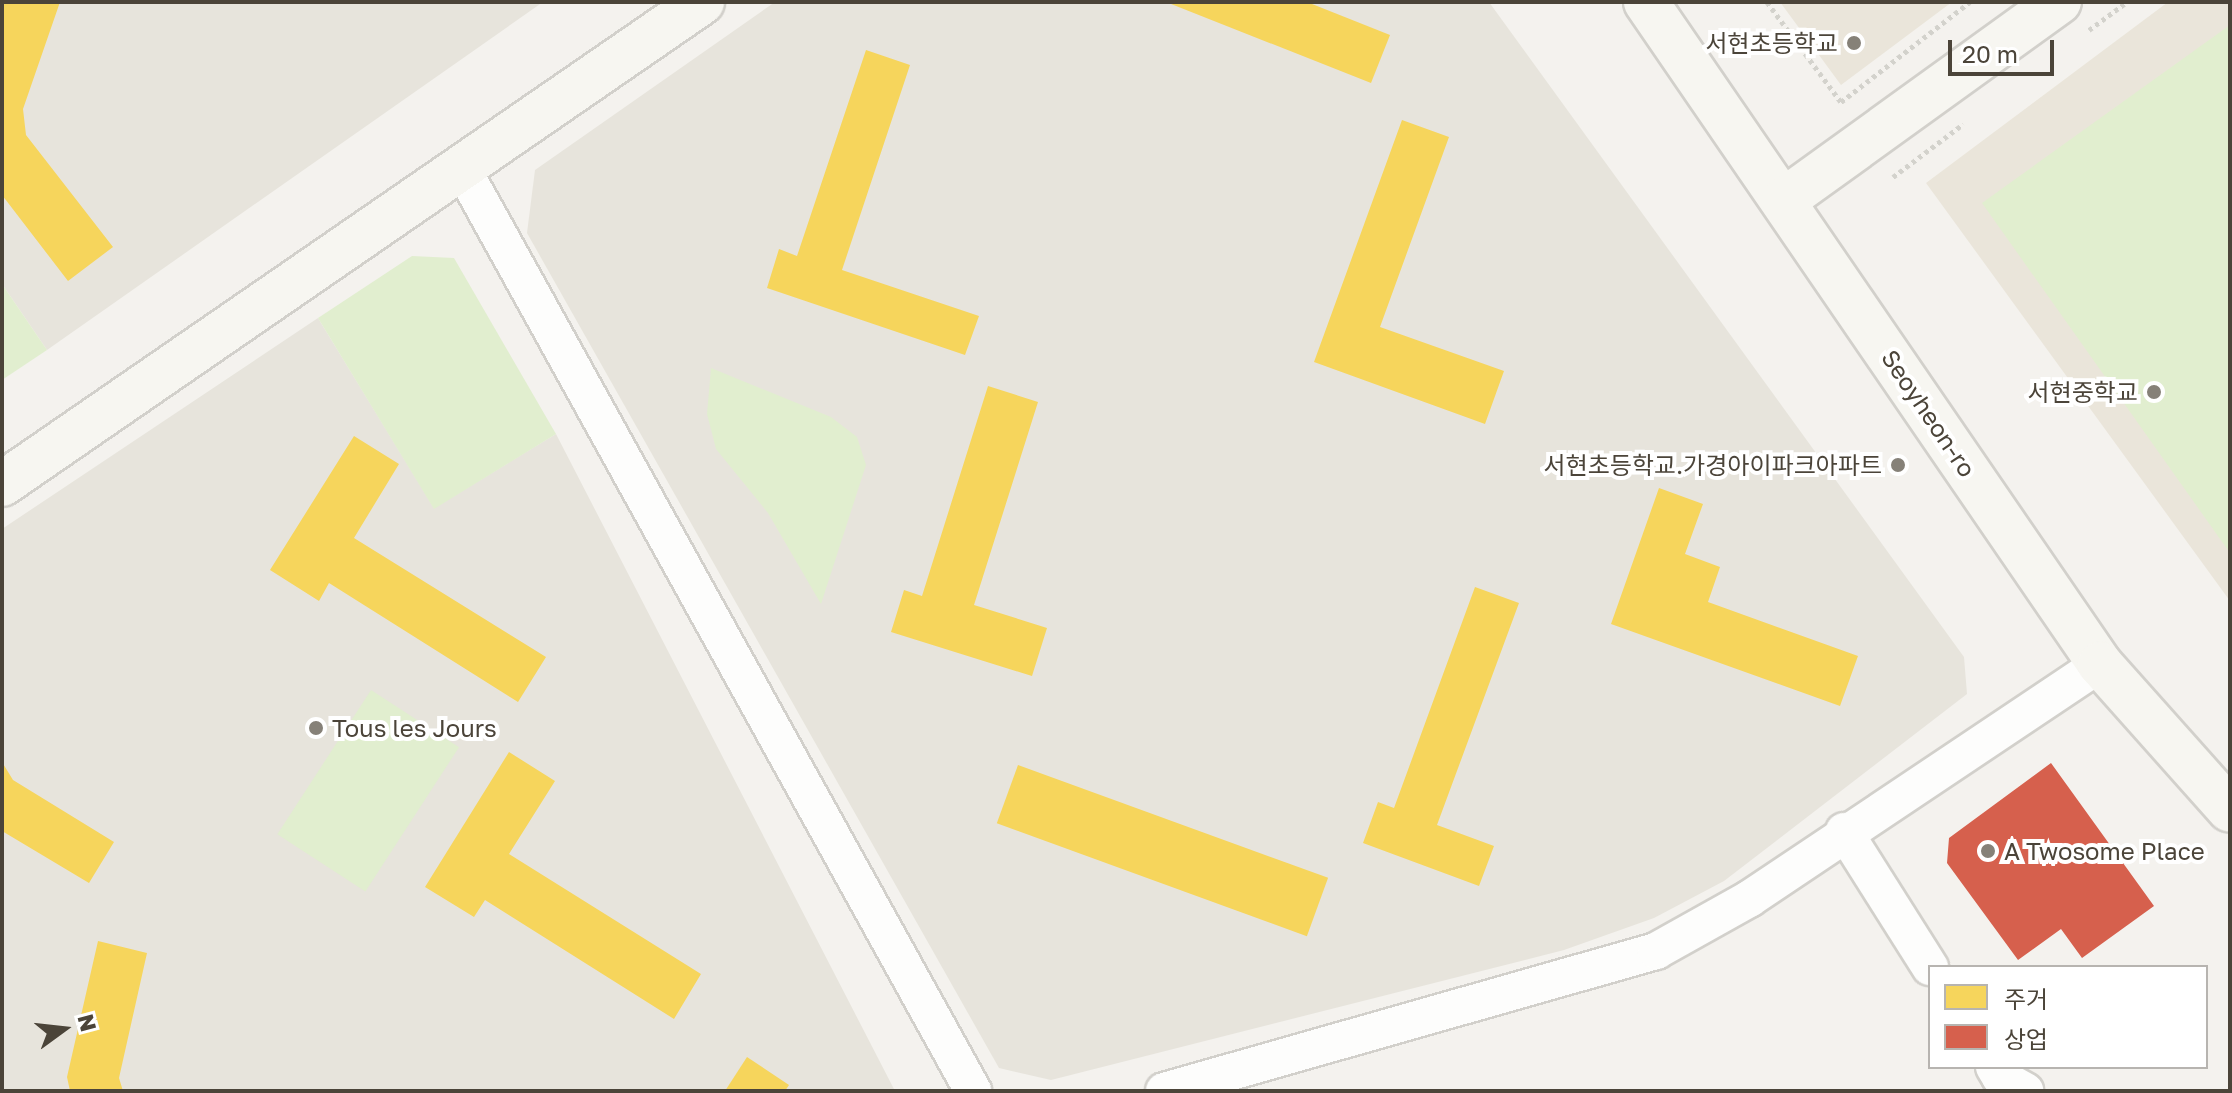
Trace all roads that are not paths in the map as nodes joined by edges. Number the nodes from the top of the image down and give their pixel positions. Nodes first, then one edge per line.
1 (702, 2) edge
2 (1646, 2) edge
3 (2059, 2) edge
4 (463, 170) junction
5 (1784, 200) junction
6 (2, 484) edge
7 (2100, 664) junction
8 (2230, 810) edge
9 (1844, 831) junction
10 (1929, 965) edge
11 (973, 1091) edge
12 (1164, 1091) edge

1 - 4 street
2 - 5 street, Seoyheon-ro
3 - 5 street
4 - 6 street
4 - 11 street
5 - 7 street, Seoyheon-ro
7 - 8 street, Seoyheon-ro
7 - 9 street
9 - 10 street
9 - 12 street

